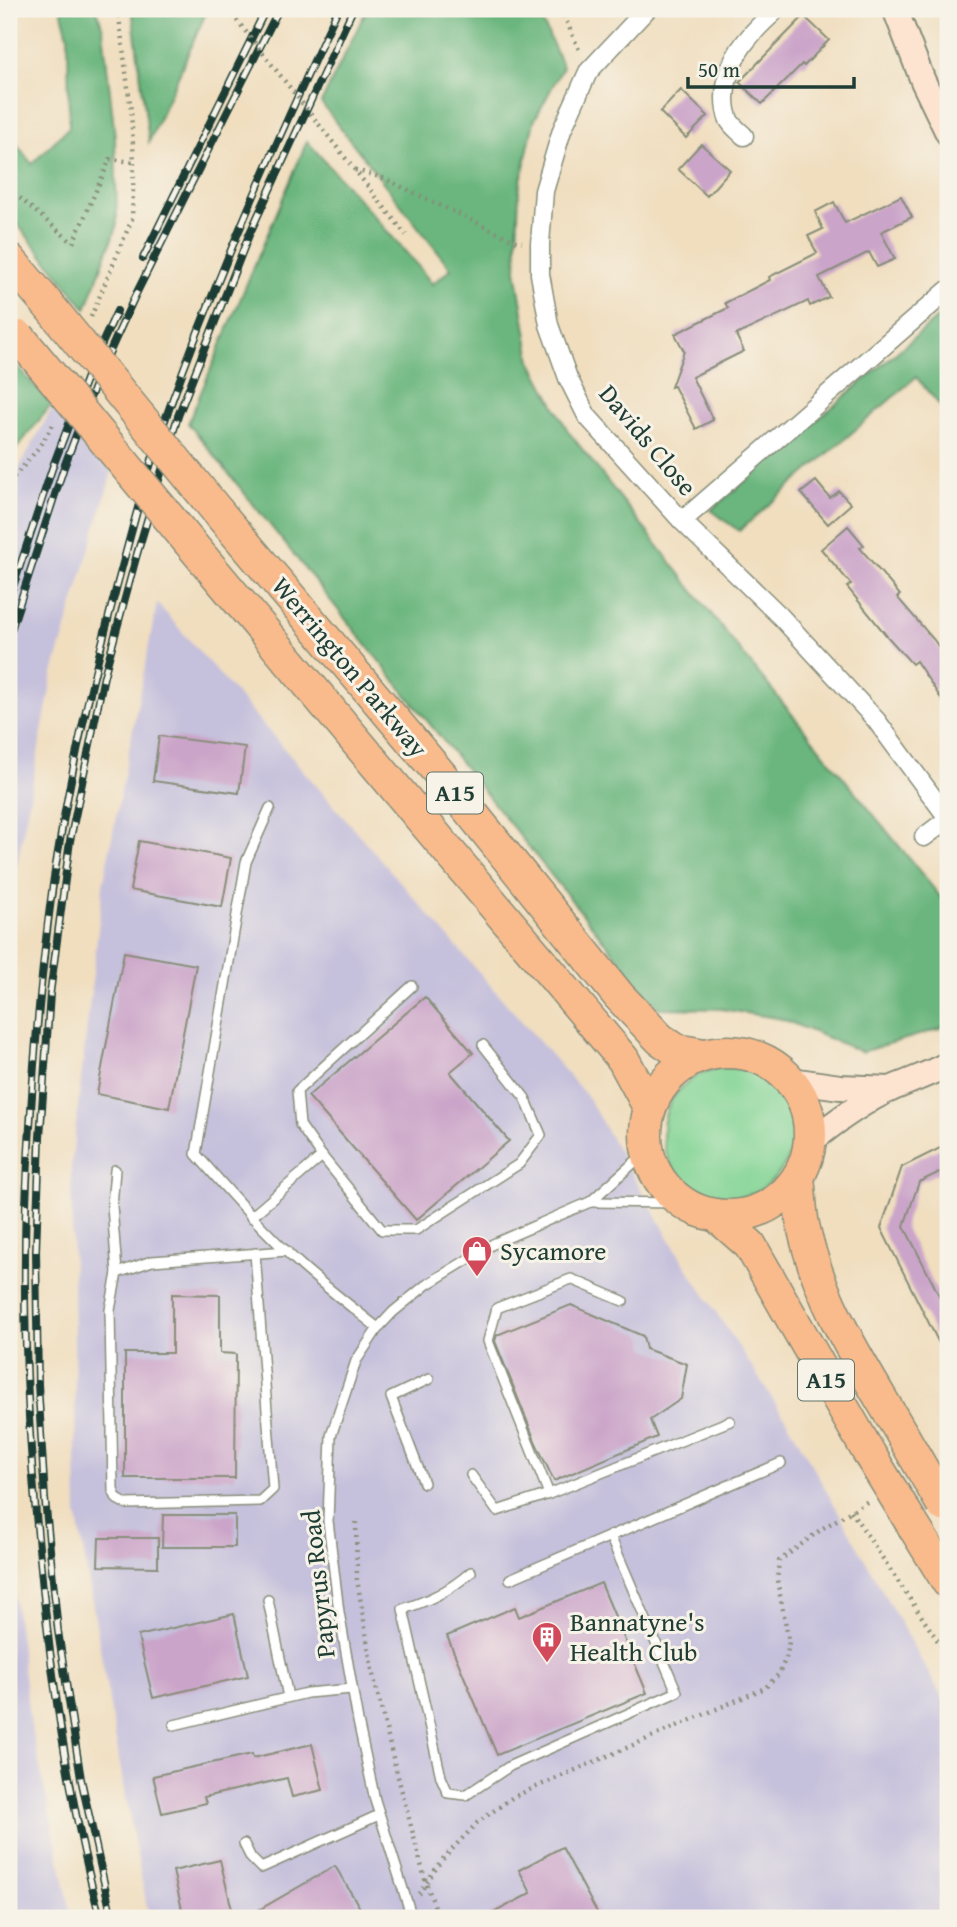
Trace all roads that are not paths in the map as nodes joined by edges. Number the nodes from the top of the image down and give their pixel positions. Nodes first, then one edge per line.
1 (647, 9) edge
2 (895, 9) edge
3 (774, 10) edge
4 (948, 133) edge
5 (744, 136) dead end
6 (9, 259) edge
7 (948, 290) edge
8 (14, 330) edge
9 (682, 521) junction
10 (270, 808) dead end
11 (948, 819) edge
12 (924, 837) dead end
13 (412, 986) dead end
14 (483, 1045) dead end
15 (704, 1055) junction
16 (948, 1064) edge
17 (791, 1080) junction
18 (891, 1089) junction
19 (649, 1107) junction
20 (810, 1142) junction
21 (647, 1151) junction
22 (322, 1156) junction
23 (115, 1170) dead end
24 (799, 1177) junction
25 (590, 1202) junction
26 (682, 1203) junction
27 (718, 1216) junction
28 (251, 1217) junction
29 (287, 1251) junction
30 (254, 1253) junction
31 (117, 1273) junction
32 (623, 1301) dead end
33 (378, 1328) junction
34 (429, 1379) dead end
35 (730, 1421) dead end
36 (781, 1462) dead end
37 (471, 1475) dead end
38 (424, 1483) dead end
39 (549, 1493) junction
40 (946, 1509) edge
41 (610, 1536) junction
42 (471, 1573) dead end
43 (510, 1578) dead end
44 (948, 1582) edge
45 (268, 1600) dead end
46 (352, 1689) junction
47 (288, 1697) junction
48 (174, 1725) dead end
49 (379, 1815) junction
50 (244, 1844) dead end
51 (412, 1918) edge

1 - 9 street, Davids Close
2 - 4 street
3 - 5 street
6 - 15 highway, Werrington Parkway / A15, bridge
7 - 9 street, Davids Close
8 - 19 highway, Werrington Parkway / A15, bridge
9 - 11 street, Davids Close
10 - 28 lane
11 - 12 street, Davids Close
13 - 22 lane
14 - 22 lane
15 - 17 highway
15 - 19 highway
16 - 18 street
17 - 18 street
17 - 20 highway
18 - 20 street
19 - 21 highway
20 - 24 highway
21 - 25 lane, Papyrus Road
21 - 26 highway
22 - 28 lane
23 - 31 lane
24 - 27 highway
24 - 40 highway, A15, bridge
25 - 26 lane, Papyrus Road
25 - 33 lane, Papyrus Road
26 - 27 highway
27 - 44 highway, A15, bridge
28 - 29 lane
29 - 30 lane
29 - 33 lane
30 - 31 lane
30 - 31 lane
32 - 39 lane
33 - 46 lane, Papyrus Road
34 - 38 lane
35 - 39 lane
36 - 41 lane
37 - 39 lane
41 - 42 lane
41 - 43 lane
45 - 47 lane
46 - 47 lane
46 - 49 lane, Papyrus Road
47 - 48 lane
49 - 50 lane
49 - 51 lane, Papyrus Road

